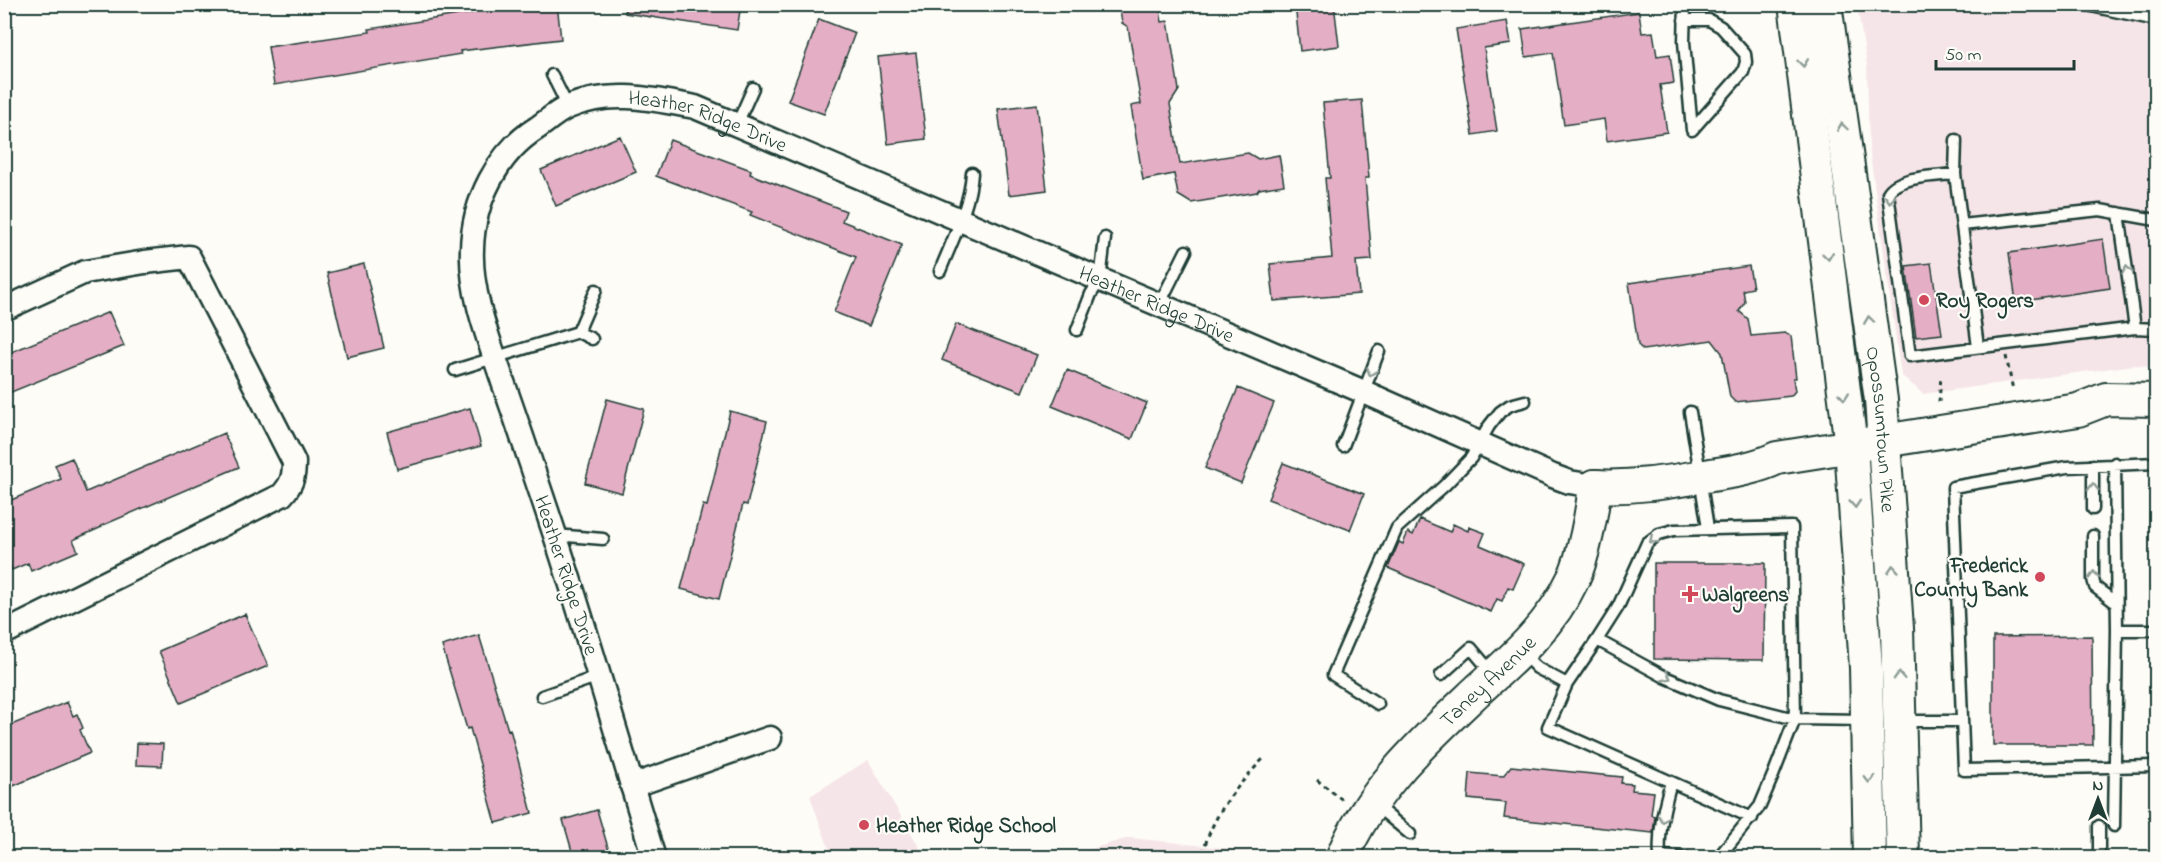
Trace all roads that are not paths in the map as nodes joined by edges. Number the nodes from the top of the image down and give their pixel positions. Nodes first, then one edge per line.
1 (1685, 4) edge
2 (1795, 4) edge
3 (1826, 4) edge
4 (2082, 4) edge
5 (1684, 20) junction
6 (2157, 20) edge
7 (552, 75) dead end
8 (753, 88) dead end
9 (568, 107) junction
10 (737, 124) junction
11 (1956, 140) dead end
12 (972, 173) dead end
13 (1955, 174) junction
14 (2119, 213) junction
15 (960, 220) junction
16 (2157, 220) edge
17 (1962, 225) junction
18 (1105, 238) dead end
19 (1186, 251) dead end
20 (940, 271) dead end
21 (1100, 280) junction
22 (596, 291) dead end
23 (1159, 305) junction
24 (4, 309) edge
25 (2135, 328) junction
26 (2157, 329) edge
27 (1077, 330) dead end
28 (578, 332) junction
29 (592, 339) dead end
30 (1978, 347) junction
31 (1379, 351) dead end
32 (495, 357) junction
33 (455, 370) dead end
34 (1364, 392) junction
35 (2157, 400) edge
36 (1525, 401) dead end
37 (2078, 410) junction
38 (1690, 412) dead end
39 (2157, 418) edge
40 (1883, 441) junction
41 (1480, 442) junction
42 (1343, 446) dead end
43 (1851, 446) junction
44 (2157, 463) edge
45 (2115, 464) junction
46 (2093, 465) junction
47 (1699, 469) junction
48 (1595, 486) junction
49 (2093, 509) dead end
50 (1708, 528) junction
51 (555, 535) junction
52 (2093, 536) dead end
53 (603, 538) dead end
54 (2116, 603) junction
55 (2117, 630) junction
56 (2157, 630) edge
57 (4, 633) edge
58 (1597, 640) junction
59 (1520, 651) junction
60 (1441, 675) dead end
61 (599, 676) junction
62 (1494, 676) junction
63 (1567, 684) junction
64 (542, 696) dead end
65 (1378, 704) dead end
66 (1795, 719) junction
67 (1868, 720) junction
68 (1901, 721) junction
69 (1962, 721) junction
70 (770, 738) dead end
71 (2157, 766) edge
72 (2114, 767) junction
73 (1671, 782) junction
74 (632, 786) junction
75 (1360, 803) junction
76 (1752, 818) junction
77 (2099, 826) dead end
78 (2114, 826) dead end
79 (1410, 834) dead end
80 (1660, 856) edge
81 (654, 858) edge
82 (1342, 858) edge
83 (1687, 858) edge
84 (1718, 858) edge
85 (1870, 858) edge
86 (1903, 858) edge
87 (2099, 858) edge

1 - 5 lane
2 -> 43 main road, Opossumtown Pike
40 -> 3 main road, Opossumtown Pike
4 - 6 lane
5 - 5 lane
7 - 9 lane
8 - 10 lane
9 - 10 street, Heather Ridge Drive
9 - 32 street, Heather Ridge Drive
10 - 15 street, Heather Ridge Drive
11 - 13 lane
12 - 15 lane
13 - 17 lane
13 -> 30 lane
14 - 16 lane
14 - 17 lane
25 -> 14 lane
15 - 20 lane
15 - 21 street, Heather Ridge Drive
17 - 30 lane
18 - 21 lane
19 - 23 lane
21 - 23 street, Heather Ridge Drive
21 - 27 lane
22 - 28 lane
23 - 34 street, Heather Ridge Drive
24 - 57 street
25 - 26 lane
25 - 30 lane
28 - 29 lane
28 - 32 lane
31 -> 34 lane
32 - 33 lane
32 - 51 street, Heather Ridge Drive
34 - 41 street, Heather Ridge Drive
34 - 42 lane
35 - 37 main road
36 - 41 lane
37 - 39 main road
37 - 40 main road
38 - 47 lane
40 - 43 main road
68 -> 40 main road, Opossumtown Pike
41 - 48 street, Heather Ridge Drive
41 - 65 lane
43 - 47 main road
43 -> 67 main road, Opossumtown Pike
44 - 45 lane
45 - 46 lane
45 - 54 lane
49 -> 46 lane
46 - 69 lane
47 - 48 main road
47 - 50 lane
48 - 59 main road, Taney Avenue
50 -> 58 lane
50 - 66 lane
51 - 53 lane
51 - 61 street, Heather Ridge Drive
54 -> 52 lane
54 - 55 lane
55 - 56 lane
55 - 72 lane
58 - 63 lane
58 -> 66 lane
59 - 62 main road, Taney Avenue
59 - 63 lane
60 - 62 lane
61 - 64 lane
61 - 74 street, Heather Ridge Drive
62 - 75 main road, Taney Avenue
63 - 73 lane
66 - 67 lane
66 - 76 lane
67 -> 85 main road, Opossumtown Pike
68 - 69 lane
68 - 86 main road, Opossumtown Pike
69 - 72 lane
70 - 74 street
71 - 72 lane
72 - 78 lane
73 - 76 lane
73 -> 80 lane
74 - 81 street, Heather Ridge Drive
75 - 79 lane
75 - 82 main road, Taney Avenue
76 - 84 lane
77 - 87 lane
80 - 83 lane

